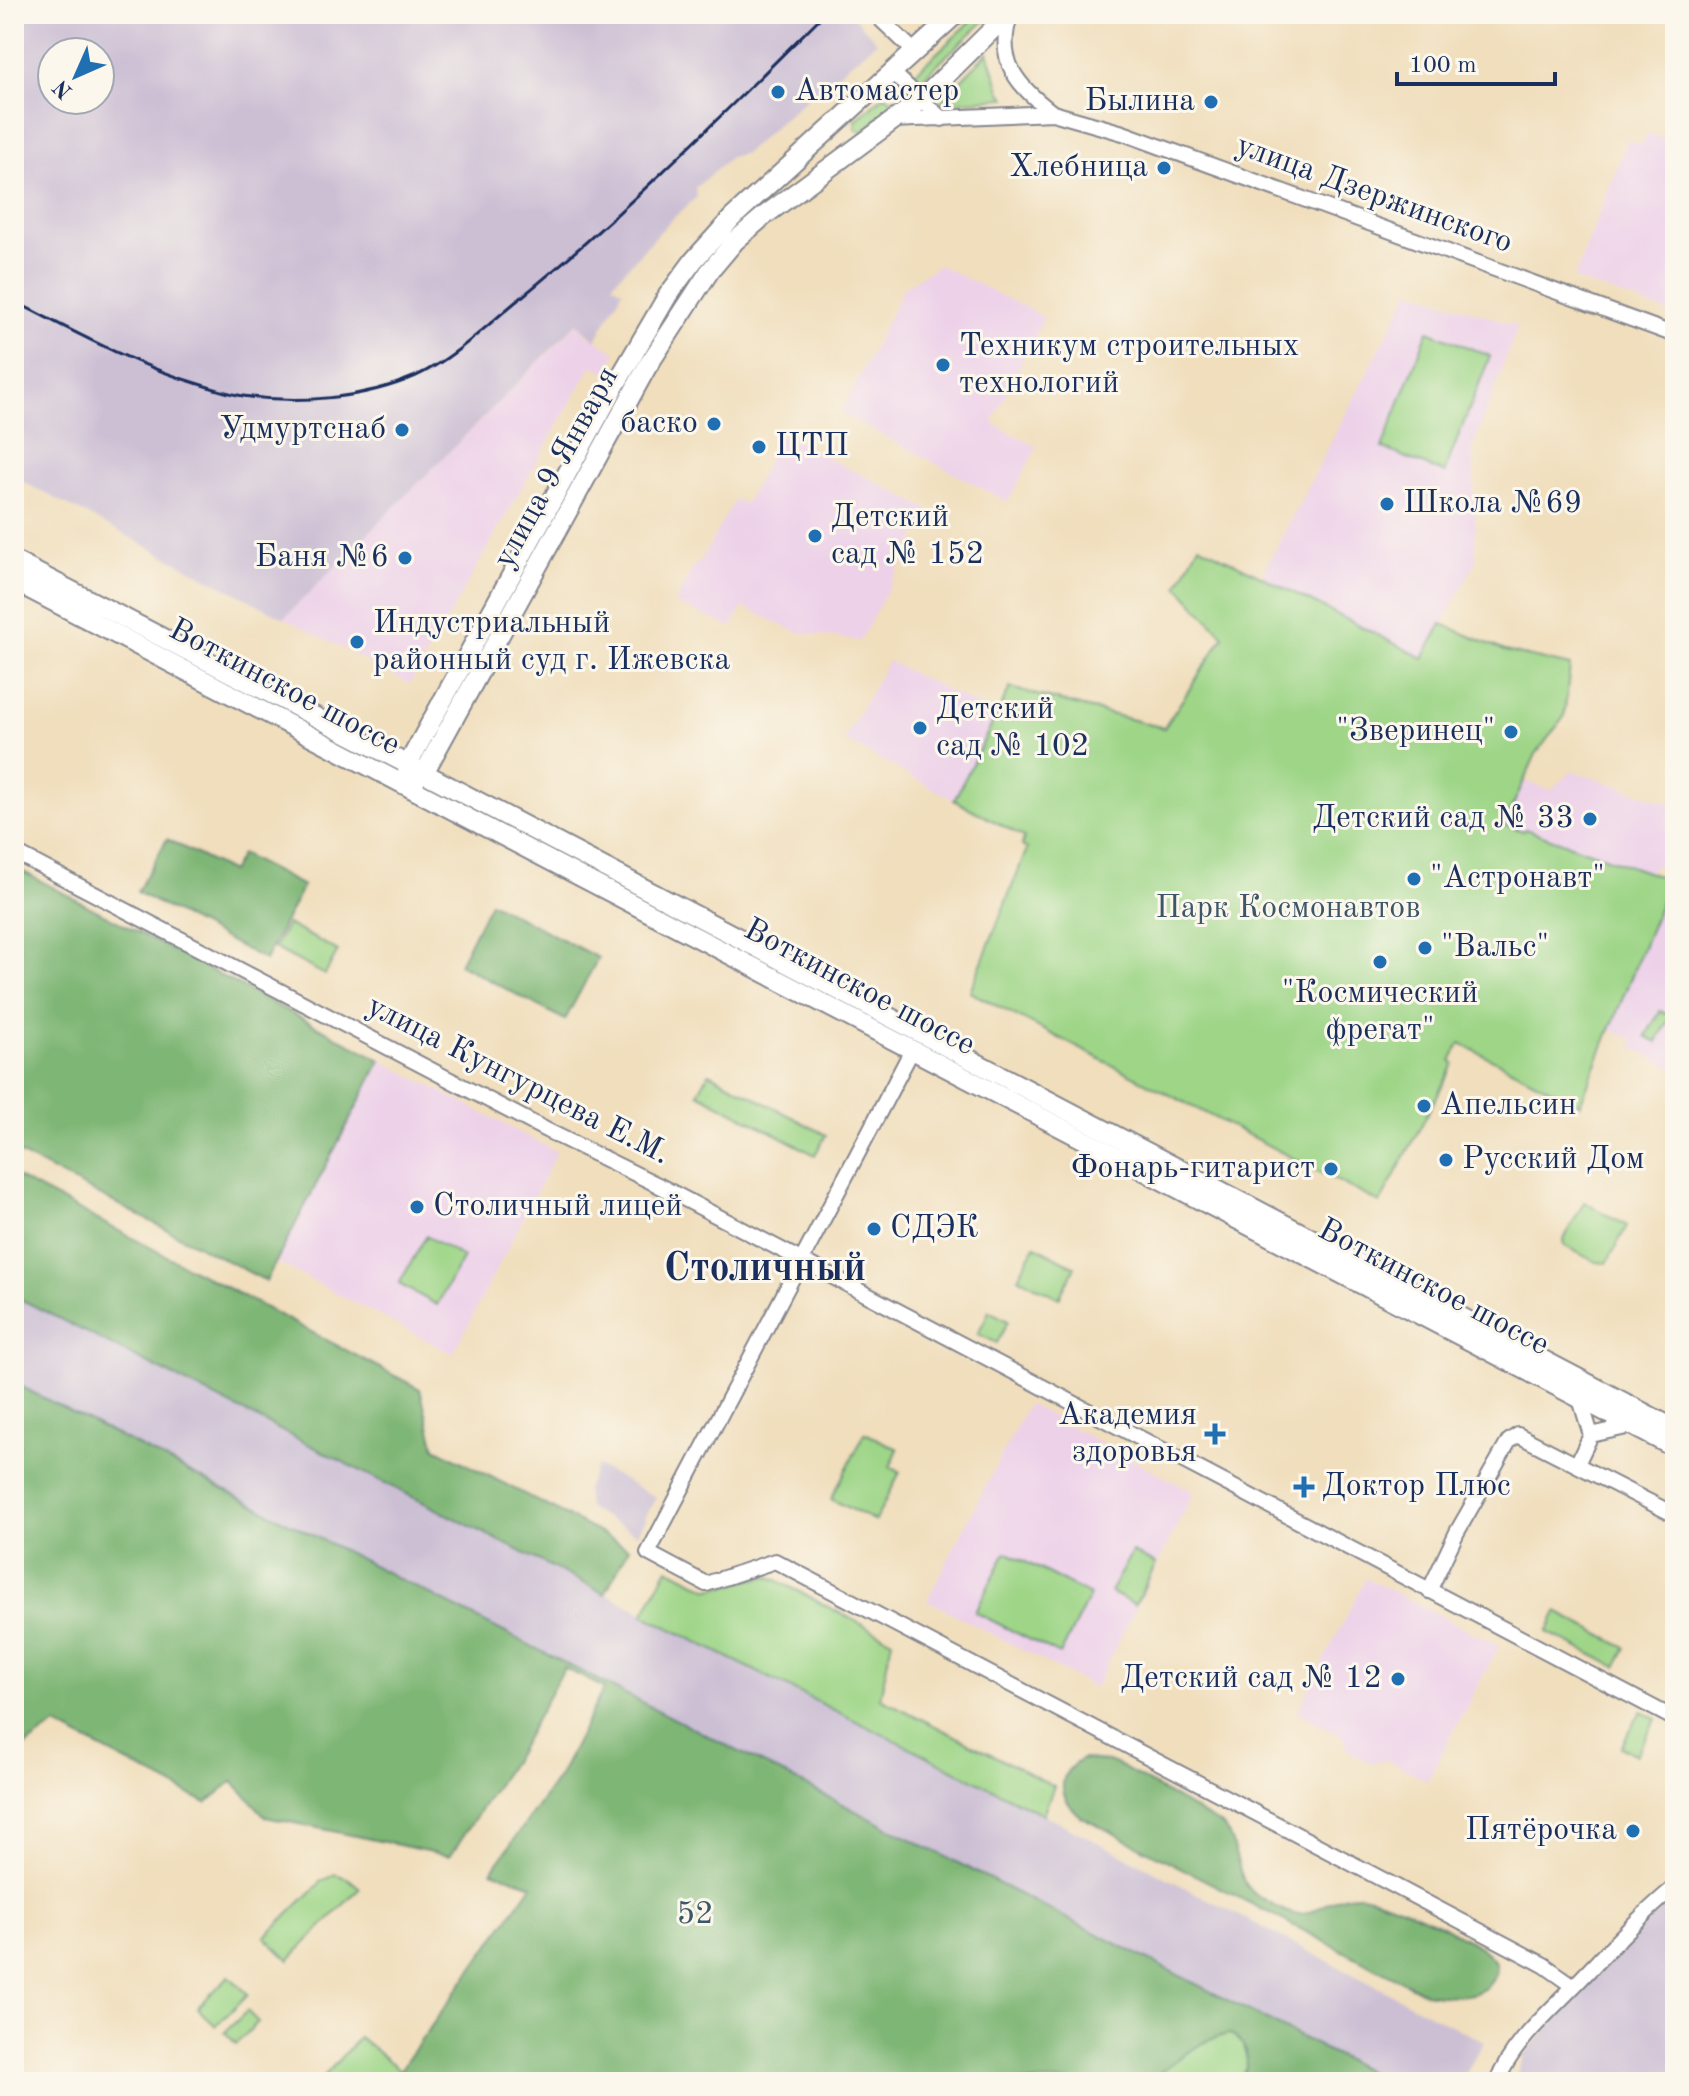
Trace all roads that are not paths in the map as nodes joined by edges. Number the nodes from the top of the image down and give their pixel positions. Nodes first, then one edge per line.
1 (875, 14) edge
2 (956, 14) edge
3 (1010, 14) edge
4 (915, 52) junction
5 (892, 72) junction
6 (921, 100) junction
7 (1053, 113) junction
8 (942, 119) junction
9 (893, 120) junction
10 (1675, 335) edge
11 (624, 389) junction
12 (14, 561) edge
13 (14, 581) edge
14 (416, 768) junction
15 (407, 785) junction
16 (14, 852) edge
17 (912, 1050) junction
18 (800, 1262) junction
19 (1580, 1399) junction
20 (1631, 1426) junction
21 (1675, 1429) edge
22 (1591, 1435) junction
23 (1675, 1448) edge
24 (1577, 1464) junction
25 (1675, 1515) edge
26 (1429, 1591) junction
27 (1675, 1719) edge
28 (1675, 1887) edge
29 (1574, 1986) junction
30 (1497, 2082) edge

1 - 4 street
2 - 4 main road, улица 9 Января
3 - 6 main road, улица 9 Января
3 - 7 street, улица Дзержинского
4 - 5 main road, улица 9 Января
5 - 6 street
5 - 11 main road, улица 9 Января
6 - 8 street
6 - 9 main road, улица 9 Января
7 - 8 street, улица Дзержинского
7 - 10 street, улица Дзержинского
8 - 9 street, улица Дзержинского
9 - 11 main road, улица 9 Января
11 - 14 main road, улица 9 Января
12 - 14 main road, Воткинское шоссе
13 - 15 main road, Воткинское шоссе
14 - 15 main road, улица 9 Января
14 - 21 main road, Воткинское шоссе
15 - 17 main road, Воткинское шоссе
16 - 18 street, улица Кунгурцева Е.М.
17 - 18 street
17 - 19 main road, Воткинское шоссе
18 - 26 street, улица Кунгурцева Е.М.
18 - 29 street
19 - 20 main road, Воткинское шоссе
19 - 22 street
20 - 22 street
20 - 23 main road, Воткинское шоссе
22 - 24 street
24 - 25 street
24 - 26 street
26 - 27 street, улица Кунгурцева Е.М.
28 - 29 street
29 - 30 street

